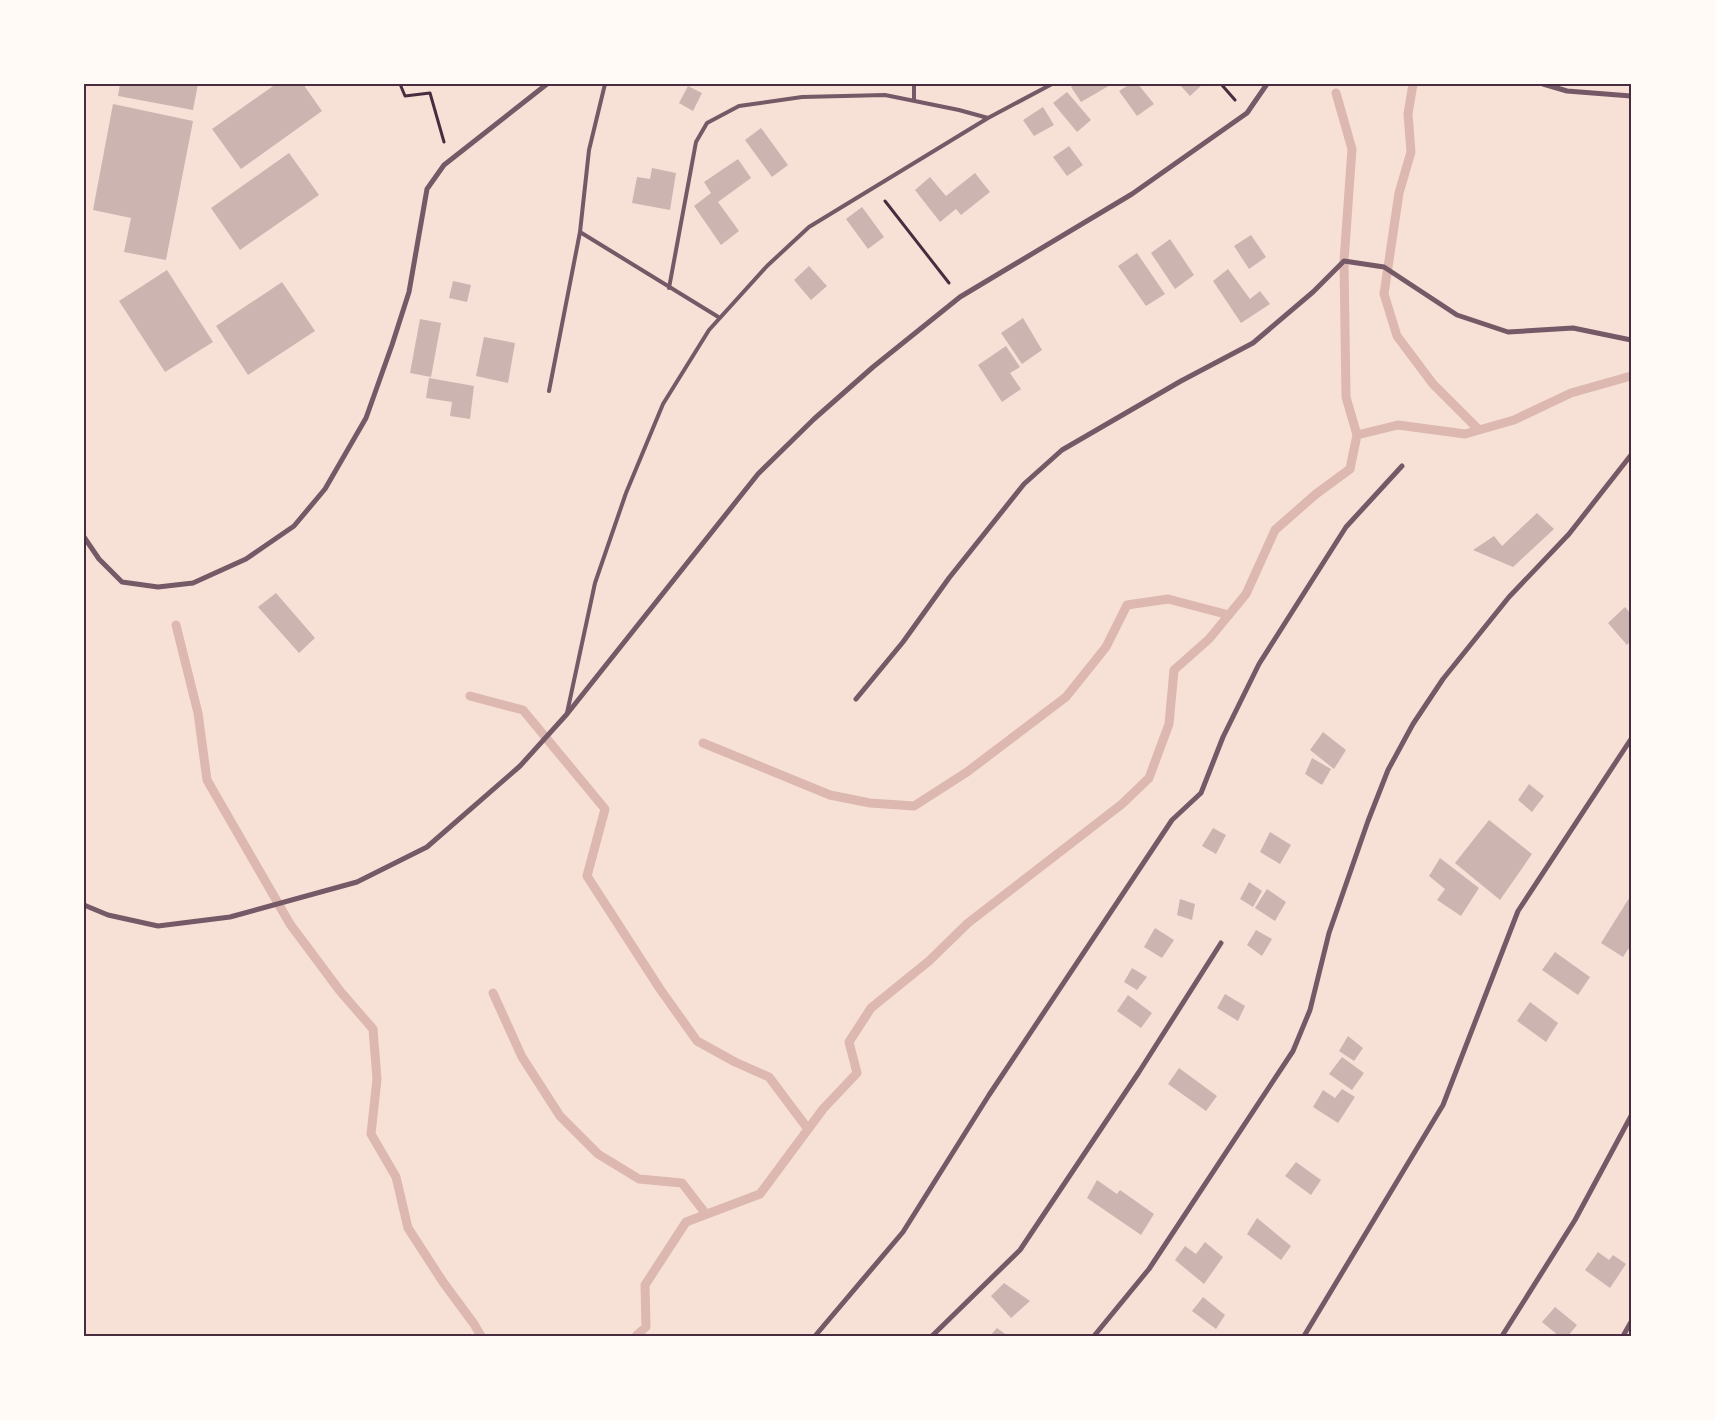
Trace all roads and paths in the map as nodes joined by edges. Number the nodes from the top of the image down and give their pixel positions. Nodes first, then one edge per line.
1 (400, 84) edge
2 (547, 84) edge
3 (605, 84) edge
4 (914, 84) edge
5 (1052, 84) edge
6 (1267, 84) edge
7 (1542, 84) edge
8 (1631, 96) edge
9 (914, 101) junction
10 (988, 118) junction
11 (444, 165) junction
12 (874, 186) junction
13 (580, 232) junction
14 (669, 288) junction
15 (960, 297) junction
16 (720, 318) junction
17 (1631, 340) edge
18 (550, 391) dead end
19 (1631, 455) edge
20 (1402, 466) dead end
21 (84, 537) edge
22 (856, 699) dead end
23 (567, 714) junction
24 (1631, 739) edge
25 (84, 905) edge
26 (1221, 943) dead end
27 (1631, 1116) edge
28 (1631, 1322) edge
29 (815, 1336) edge
30 (932, 1336) edge
31 (1094, 1336) edge
32 (1304, 1336) edge
33 (1502, 1336) edge
34 (1622, 1336) edge

1 - 11 path
2 - 11 street
3 - 13 lane
4 - 9 lane
5 - 10 lane
6 - 15 street
7 - 8 street
9 - 10 lane
9 - 14 lane
10 - 12 lane
11 - 21 street
12 - 15 path
12 - 16 lane
13 - 14 lane
13 - 18 lane
14 - 16 lane
15 - 23 street
16 - 23 lane
17 - 22 street
19 - 31 street
20 - 29 street
23 - 25 street
24 - 32 street
26 - 30 street
27 - 33 street
28 - 34 street

